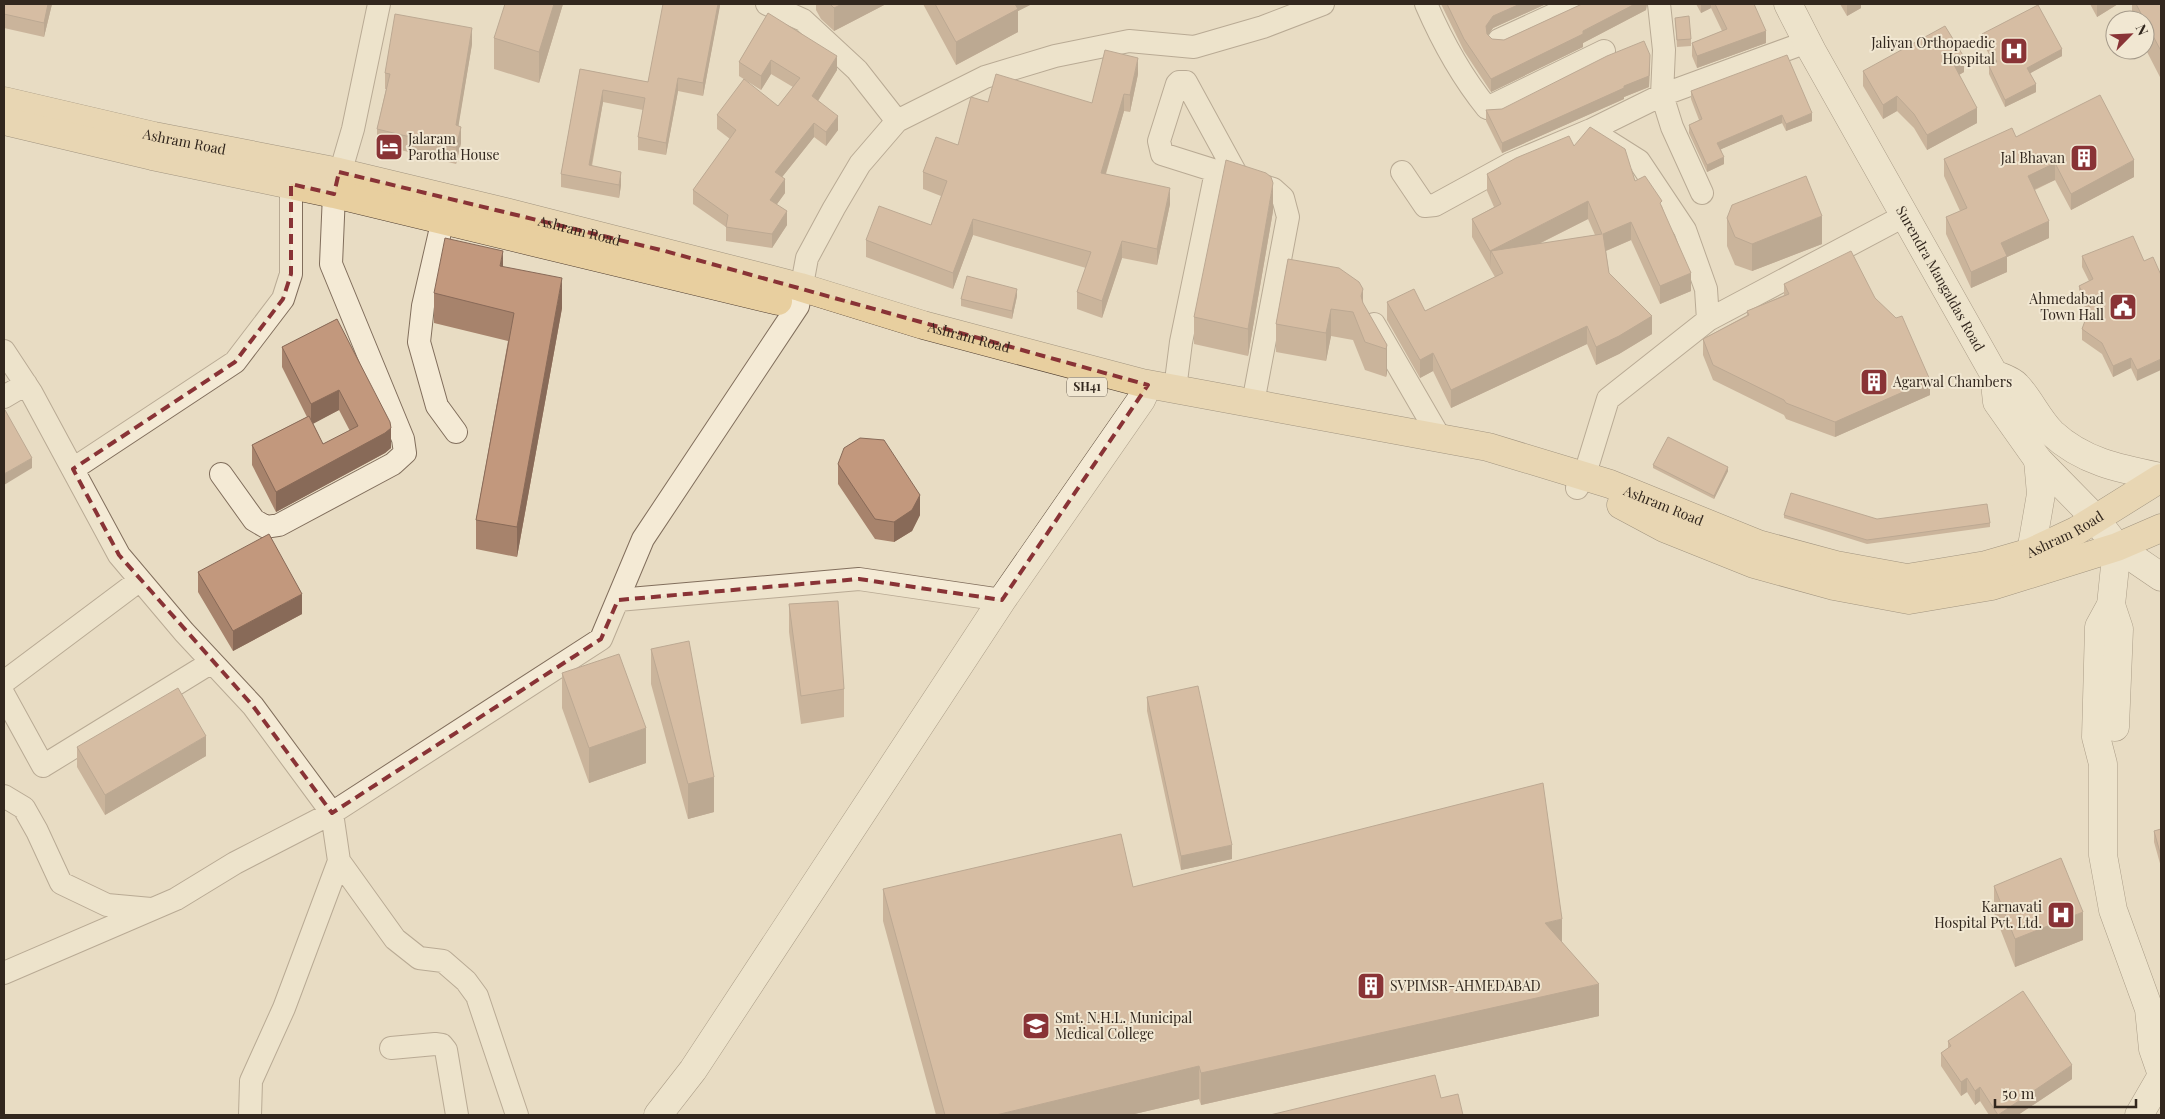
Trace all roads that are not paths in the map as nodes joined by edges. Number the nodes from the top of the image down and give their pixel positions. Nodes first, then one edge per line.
1 (378, 4) edge
2 (767, 4) edge
3 (1323, 4) edge
4 (1426, 4) edge
5 (1576, 4) edge
6 (1659, 4) edge
7 (1788, 4) edge
8 (1499, 40) edge
9 (1807, 42) junction
10 (1604, 51) dead end
11 (1662, 95) junction
12 (4, 101) edge
13 (4, 121) edge
14 (897, 121) junction
15 (1591, 130) junction
16 (1216, 172) junction
17 (1402, 172) dead end
18 (1240, 179) junction
19 (337, 183) junction
20 (291, 184) junction
21 (1702, 194) dead end
22 (1904, 216) junction
23 (443, 219) junction
24 (799, 297) junction
25 (1708, 320) junction
26 (1374, 324) edge
27 (4, 351) edge
28 (1994, 374) junction
29 (26, 384) junction
30 (1175, 389) junction
31 (1144, 392) junction
32 (4, 397) edge
33 (1253, 403) junction
34 (456, 432) dead end
35 (1440, 438) junction
36 (2038, 460) junction
37 (73, 469) junction
38 (221, 474) dead end
39 (2161, 477) edge
40 (1580, 482) junction
41 (2094, 517) junction
42 (2161, 528) edge
43 (2117, 547) junction
44 (2031, 552) junction
45 (2161, 577) edge
46 (140, 580) junction
47 (618, 600) junction
48 (1002, 600) junction
49 (212, 662) junction
50 (4, 682) edge
51 (4, 696) edge
52 (4, 796) edge
53 (332, 813) junction
54 (339, 861) junction
55 (152, 909) junction
56 (4, 973) edge
57 (2155, 1016) edge
58 (390, 1048) dead end
59 (2161, 1072) edge
60 (2161, 1077) edge
61 (250, 1115) edge
62 (457, 1115) edge
63 (517, 1115) edge
64 (658, 1115) edge
65 (2139, 1115) edge

1 - 19 street
2 - 14 street
3 - 14 street
4 - 10 street
5 - 8 street
6 - 11 street
7 - 9 street, Surendra Mangaldas Road
9 - 11 street
9 - 22 street, Surendra Mangaldas Road
11 - 15 street
11 - 21 street
12 - 19 main road, Ashram Road
13 - 20 main road, Ashram Road / SH41
14 - 24 street
15 - 17 street
15 - 25 street
16 - 18 street
16 - 18 street
16 - 30 street
18 - 33 street
19 - 20 main road, Ashram Road / SH41
19 - 23 main road, Ashram Road / SH41
19 - 24 main road, Ashram Road
19 - 38 street
20 - 37 street
22 - 25 street
22 - 28 street, Surendra Mangaldas Road
23 - 24 main road, Ashram Road / SH41
23 - 34 street
24 - 31 main road, Ashram Road / SH41
24 - 47 street
25 - 40 street
26 - 35 street
27 - 29 street
28 - 36 street
28 - 39 street
29 - 32 street
29 - 37 street
30 - 31 main road, Ashram Road
30 - 33 main road, Ashram Road
31 - 40 main road, Ashram Road / SH41
31 - 48 street
33 - 35 main road, Ashram Road
35 - 40 main road, Ashram Road
36 - 41 street
36 - 44 street
37 - 46 street
39 - 41 main road, Ashram Road
40 - 43 main road, Ashram Road / SH41
40 - 44 main road, Ashram Road
41 - 43 street
41 - 44 main road, Ashram Road
42 - 43 main road, Ashram Road / SH41
43 - 45 street
43 - 57 street
46 - 49 street
46 - 50 street
47 - 48 street
47 - 53 street
48 - 64 street
49 - 51 street
49 - 53 street
52 - 55 street
53 - 54 street
53 - 55 street
54 - 61 street
54 - 63 street
55 - 56 street
57 - 59 street
58 - 62 street
60 - 65 street

